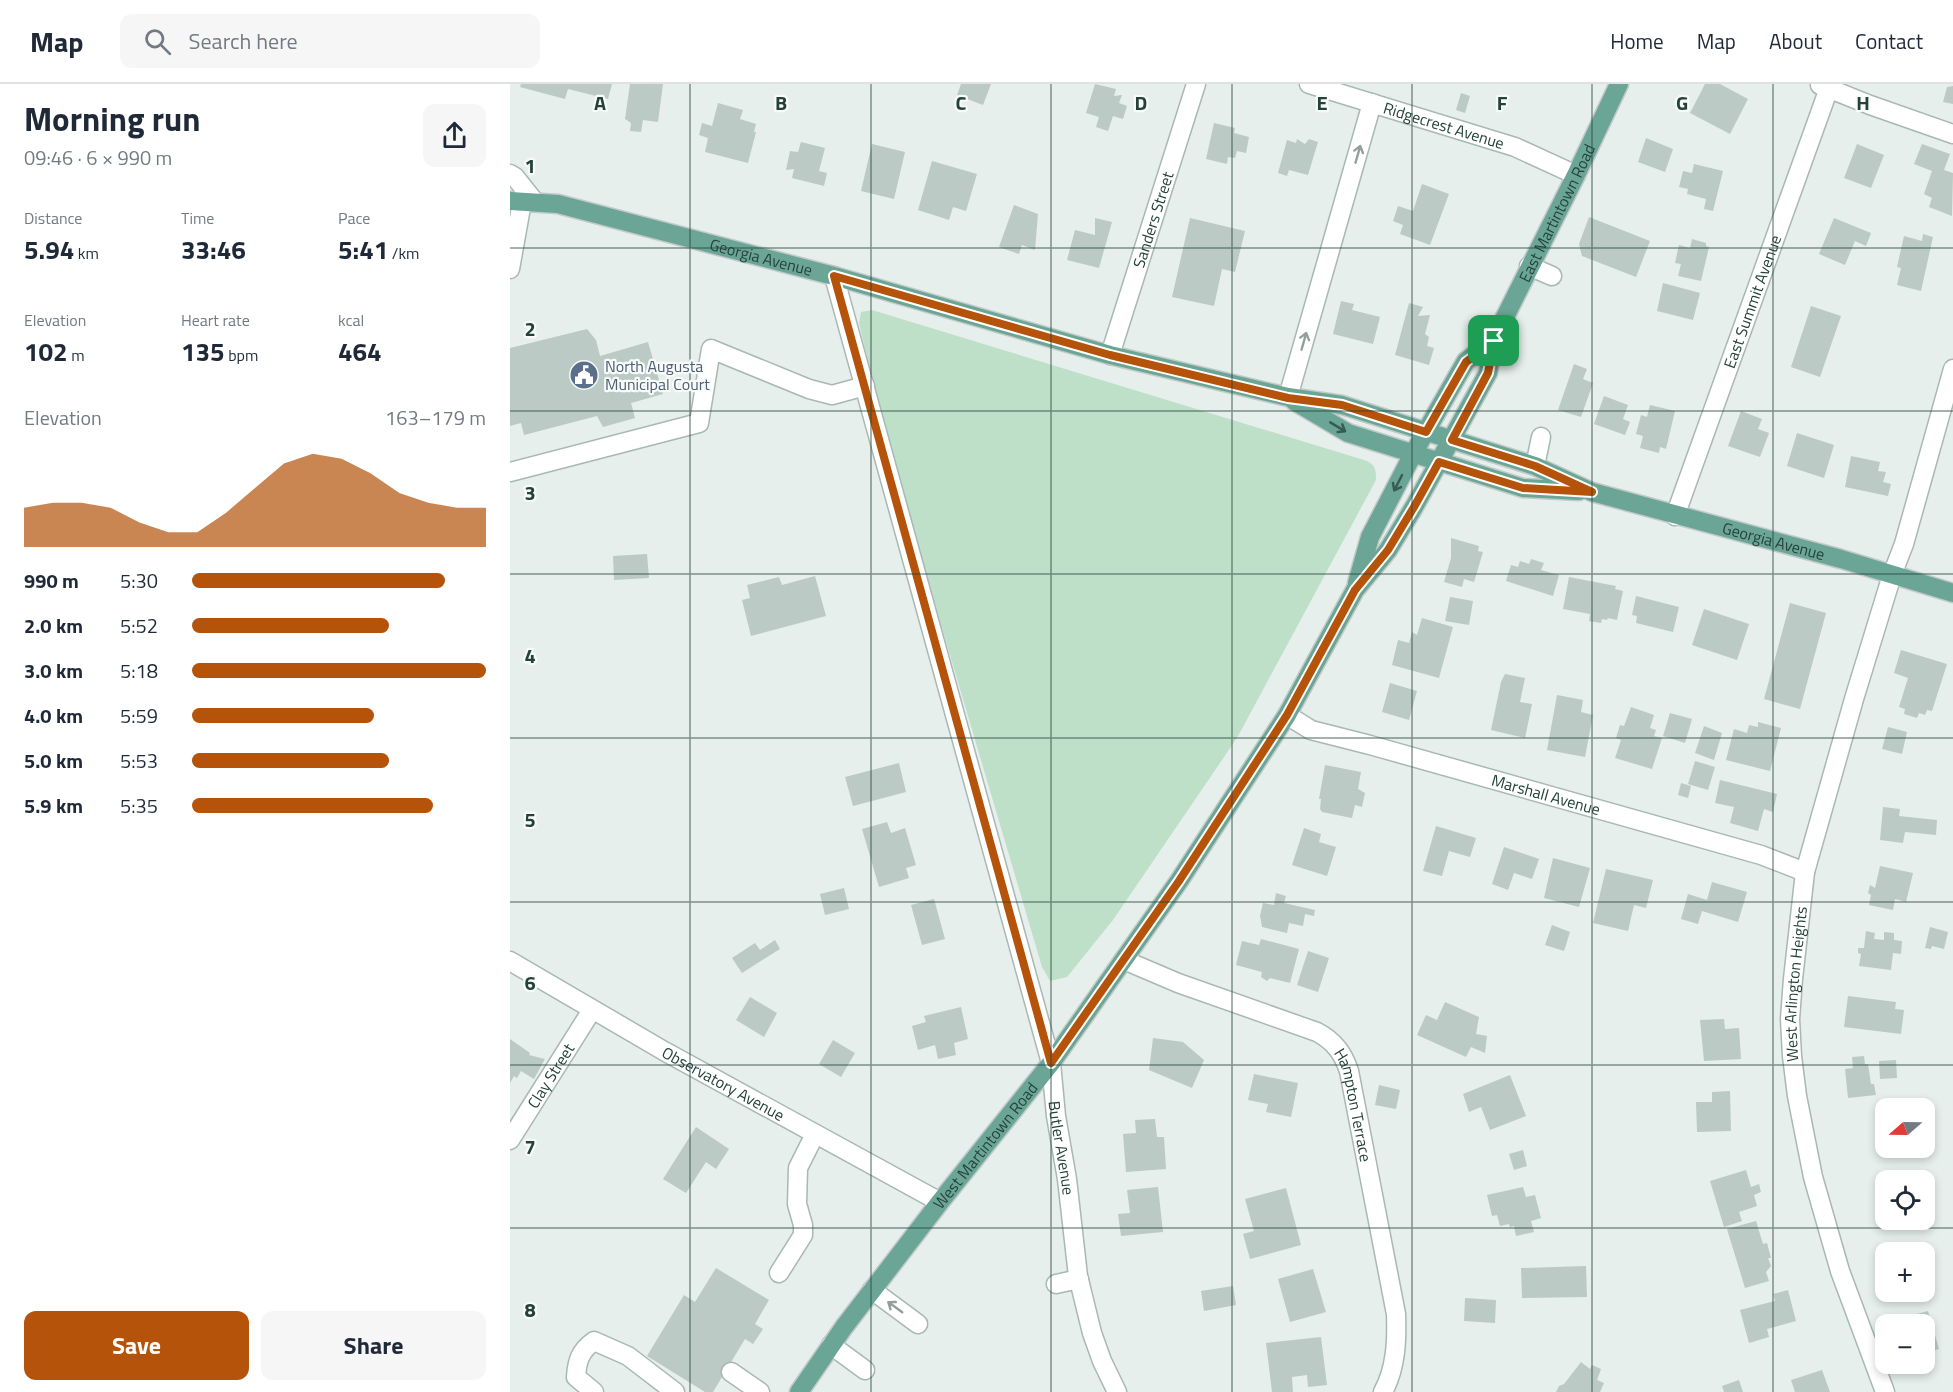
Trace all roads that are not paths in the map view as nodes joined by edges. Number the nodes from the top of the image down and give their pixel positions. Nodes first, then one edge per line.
1 (1196, 84) edge
2 (1309, 84) edge
3 (1619, 84) edge
4 (1824, 86) edge
5 (1372, 103) junction
6 (1953, 134) edge
7 (510, 174) edge
8 (1576, 175) junction
9 (522, 202) edge
10 (1529, 266) junction
11 (510, 269) edge
12 (834, 276) junction
13 (1552, 276) dead end
14 (1494, 341) junction
15 (1110, 355) junction
16 (1953, 369) edge
17 (865, 386) junction
18 (1288, 398) junction
19 (1426, 432) junction
20 (1541, 437) dead end
21 (1452, 440) junction
22 (1413, 454) junction
23 (1439, 462) junction
24 (1535, 466) junction
25 (510, 472) edge
26 (1592, 492) junction
27 (1675, 516) junction
28 (1892, 575) junction
29 (1355, 590) junction
30 (1953, 593) edge
31 (1287, 715) junction
32 (1805, 872) junction
33 (1125, 960) junction
34 (510, 961) edge
35 (592, 1010) junction
36 (1051, 1063) junction
37 (815, 1134) junction
38 (510, 1140) edge
39 (940, 1202) junction
40 (779, 1273) dead end
41 (1079, 1279) junction
42 (1056, 1284) dead end
43 (872, 1290) junction
44 (918, 1324) dead end
45 (831, 1346) junction
46 (865, 1370) dead end
47 (733, 1380) edge
48 (594, 1392) edge
49 (675, 1392) edge
50 (760, 1392) edge
51 (799, 1392) edge
52 (1117, 1392) edge
53 (1383, 1392) edge
54 (1885, 1392) edge

1 - 15 street, Sanders Street
2 - 5 street, Ridgecrest Avenue
3 - 8 main road, East Martintown Road
4 - 6 street
4 - 27 street, East Summit Avenue
5 - 8 street, Ridgecrest Avenue
18 -> 5 street
7 - 9 street
8 - 10 main road, East Martintown Road
9 - 11 street
9 - 12 main road, Georgia Avenue
10 - 13 street
10 - 14 main road, East Martintown Road
12 - 15 main road, Georgia Avenue
12 - 17 street, Butler Avenue
14 - 19 main road, East Martintown Road
14 - 21 main road, East Martintown Road
15 - 18 main road, Georgia Avenue
16 - 28 street, West Arlington Heights
17 - 25 street
17 - 36 street, Butler Avenue
18 - 19 main road, Georgia Avenue
18 -> 22 main road, Georgia Avenue
19 - 21 main road, Georgia Avenue
19 - 22 main road, West Martintown Road
20 - 24 street
21 - 23 main road, East Martintown Road
21 - 24 main road, Georgia Avenue
22 - 23 main road, Georgia Avenue
22 -> 29 main road, West Martintown Road
23 - 26 main road, Georgia Avenue
23 - 29 main road, West Martintown Road
24 - 26 main road, Georgia Avenue
26 - 27 main road, Georgia Avenue
27 - 28 main road, Georgia Avenue
28 - 30 main road, Georgia Avenue
28 - 32 street, West Arlington Heights
29 - 31 main road, West Martintown Road
31 - 32 street, Marshall Avenue
31 - 33 main road, West Martintown Road
32 - 54 street, West Arlington Heights
33 - 36 main road, West Martintown Road
33 - 53 street, Hampton Terrace
34 - 35 street, Observatory Avenue
35 - 37 street, Observatory Avenue
35 - 38 street, Clay Street
36 - 39 main road, West Martintown Road
36 - 41 street, Butler Avenue
37 - 39 street, Observatory Avenue
37 - 40 street
39 - 43 main road, West Martintown Road
41 - 42 street
41 - 52 street, Butler Avenue
44 -> 43 street
43 - 45 main road, West Martintown Road
45 - 46 street
45 - 51 main road, West Martintown Road
47 - 50 street
48 - 49 street

